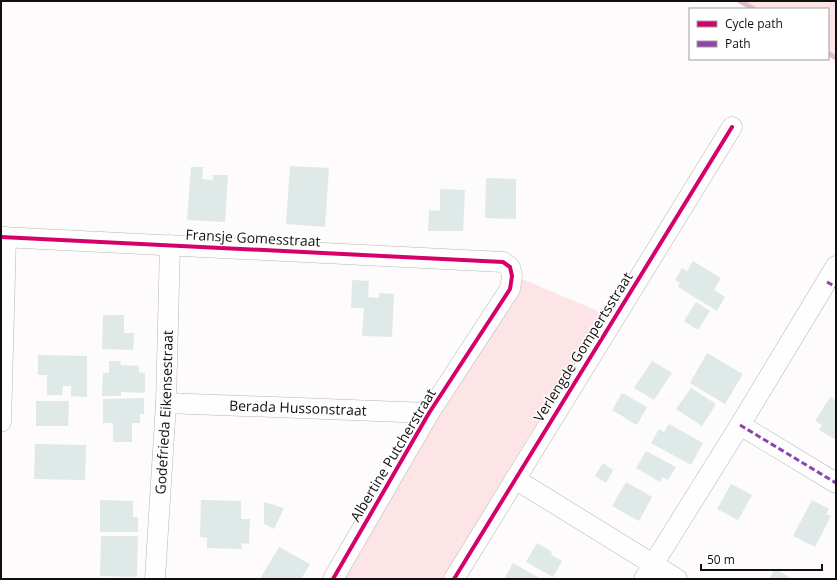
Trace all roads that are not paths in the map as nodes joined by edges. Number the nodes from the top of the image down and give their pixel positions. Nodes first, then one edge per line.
1 (732, 127) dead end
2 (4, 237) edge
3 (170, 245) junction
4 (503, 262) joint
5 (833, 278) edge
6 (166, 403) junction
7 (429, 413) junction
8 (1, 422) edge
9 (740, 425) junction
10 (515, 479) junction
11 (836, 483) edge
12 (648, 571) edge
13 (155, 579) edge
14 (333, 579) edge
15 (454, 579) edge
16 (677, 579) edge

1 - 10 street, Verlengde Gompertsstraat
2 - 3 street, Fransje Gomesstraat
2 - 8 street
3 - 4 street, Fransje Gomesstraat
3 - 6 street, Godefrieda Eikensestraat
4 - 7 street, Albertine Putcherstraat
5 - 9 street
6 - 7 street, Berada Hussonstraat
6 - 13 street, Godefrieda Eikensestraat
7 - 14 street, Albertine Putcherstraat
9 - 11 street
9 - 12 street
10 - 12 street
10 - 15 street, Verlengde Gompertsstraat
12 - 16 street

